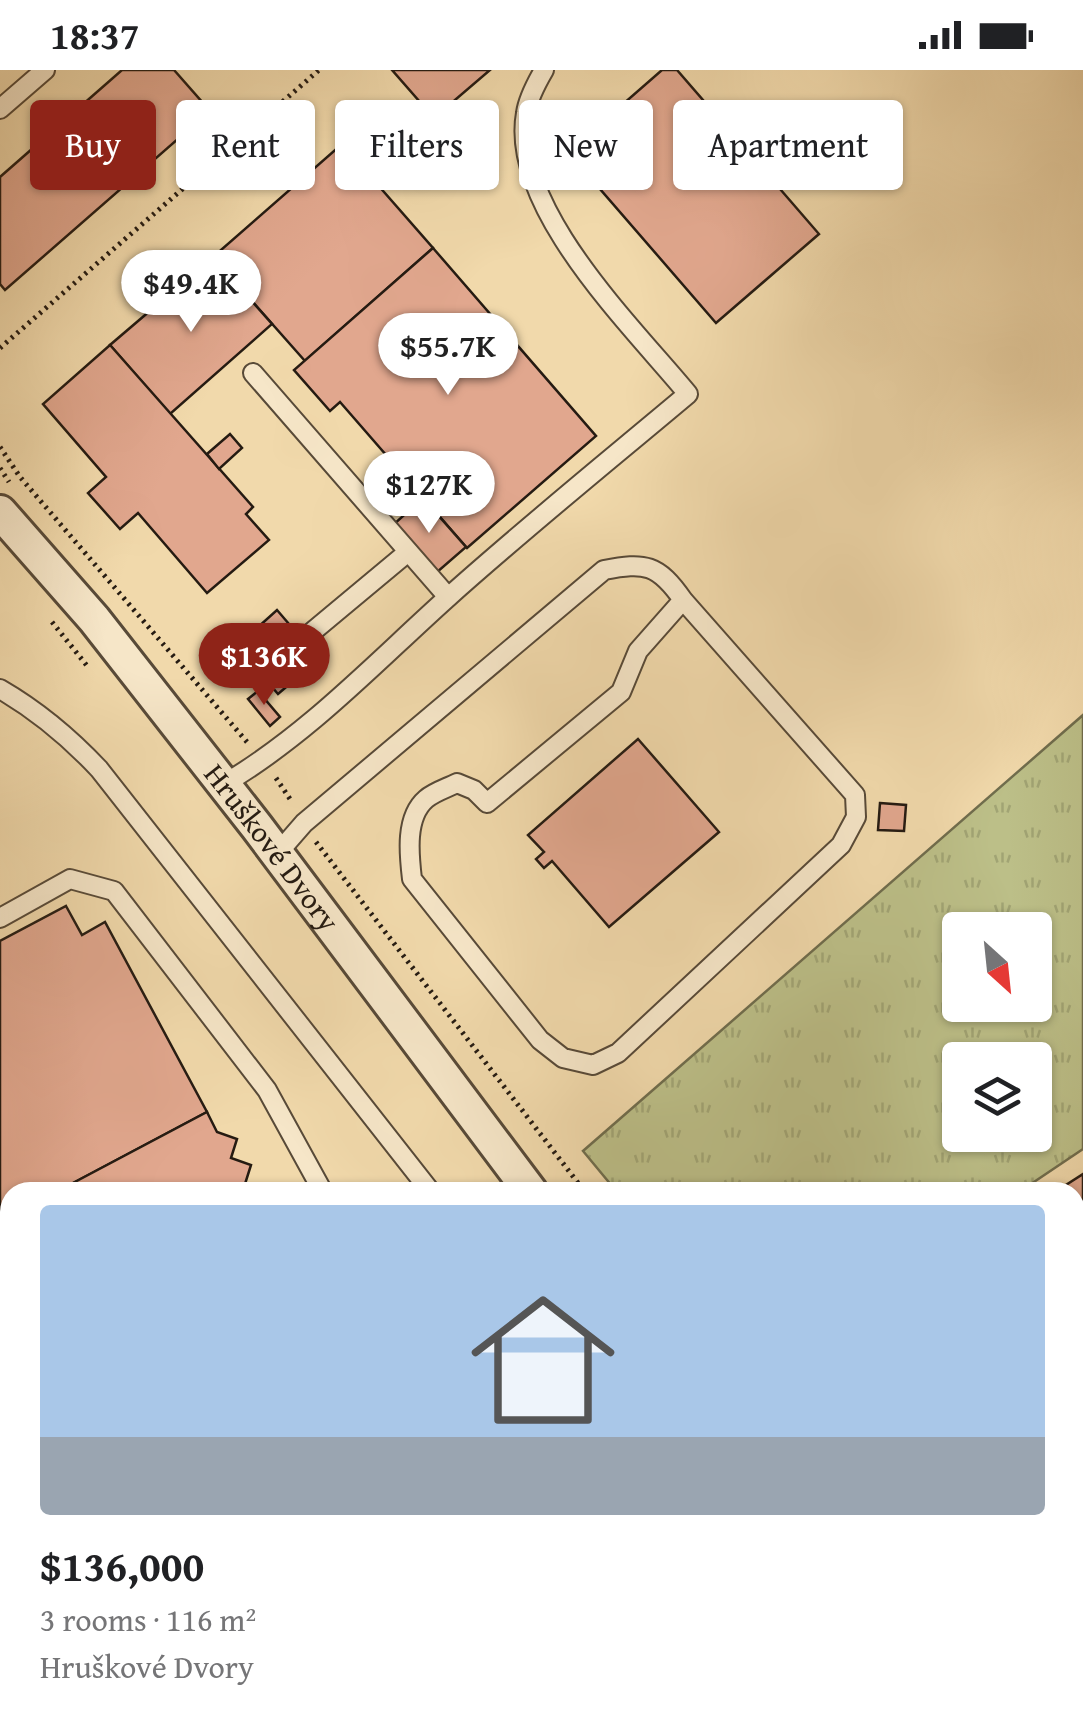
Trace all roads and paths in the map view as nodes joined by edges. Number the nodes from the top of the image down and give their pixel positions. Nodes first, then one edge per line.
1 (45, 70) edge
2 (319, 70) edge
3 (544, 70) edge
4 (0, 108) edge
5 (0, 348) edge
6 (252, 374) dead end
7 (0, 447) edge
8 (0, 512) edge
9 (408, 552) junction
10 (448, 597) junction
11 (683, 600) junction
12 (312, 632) dead end
13 (0, 689) edge
14 (262, 761) junction
15 (224, 784) junction
16 (304, 823) junction
17 (277, 854) junction
18 (0, 918) edge
19 (318, 1182) edge
20 (423, 1182) edge
21 (523, 1182) edge
22 (576, 1182) edge

1 - 4 lane
2 - 5 path
3 - 10 lane
6 - 9 lane
7 - 14 path
8 - 15 street, Hruškové Dvory
9 - 10 lane
9 - 12 lane
10 - 14 lane
11 - 11 lane
11 - 16 lane
13 - 20 lane
14 - 15 lane
14 - 16 path
15 - 17 street, Hruškové Dvory
16 - 17 lane
16 - 22 path
17 - 21 street, Hruškové Dvory
18 - 19 lane

